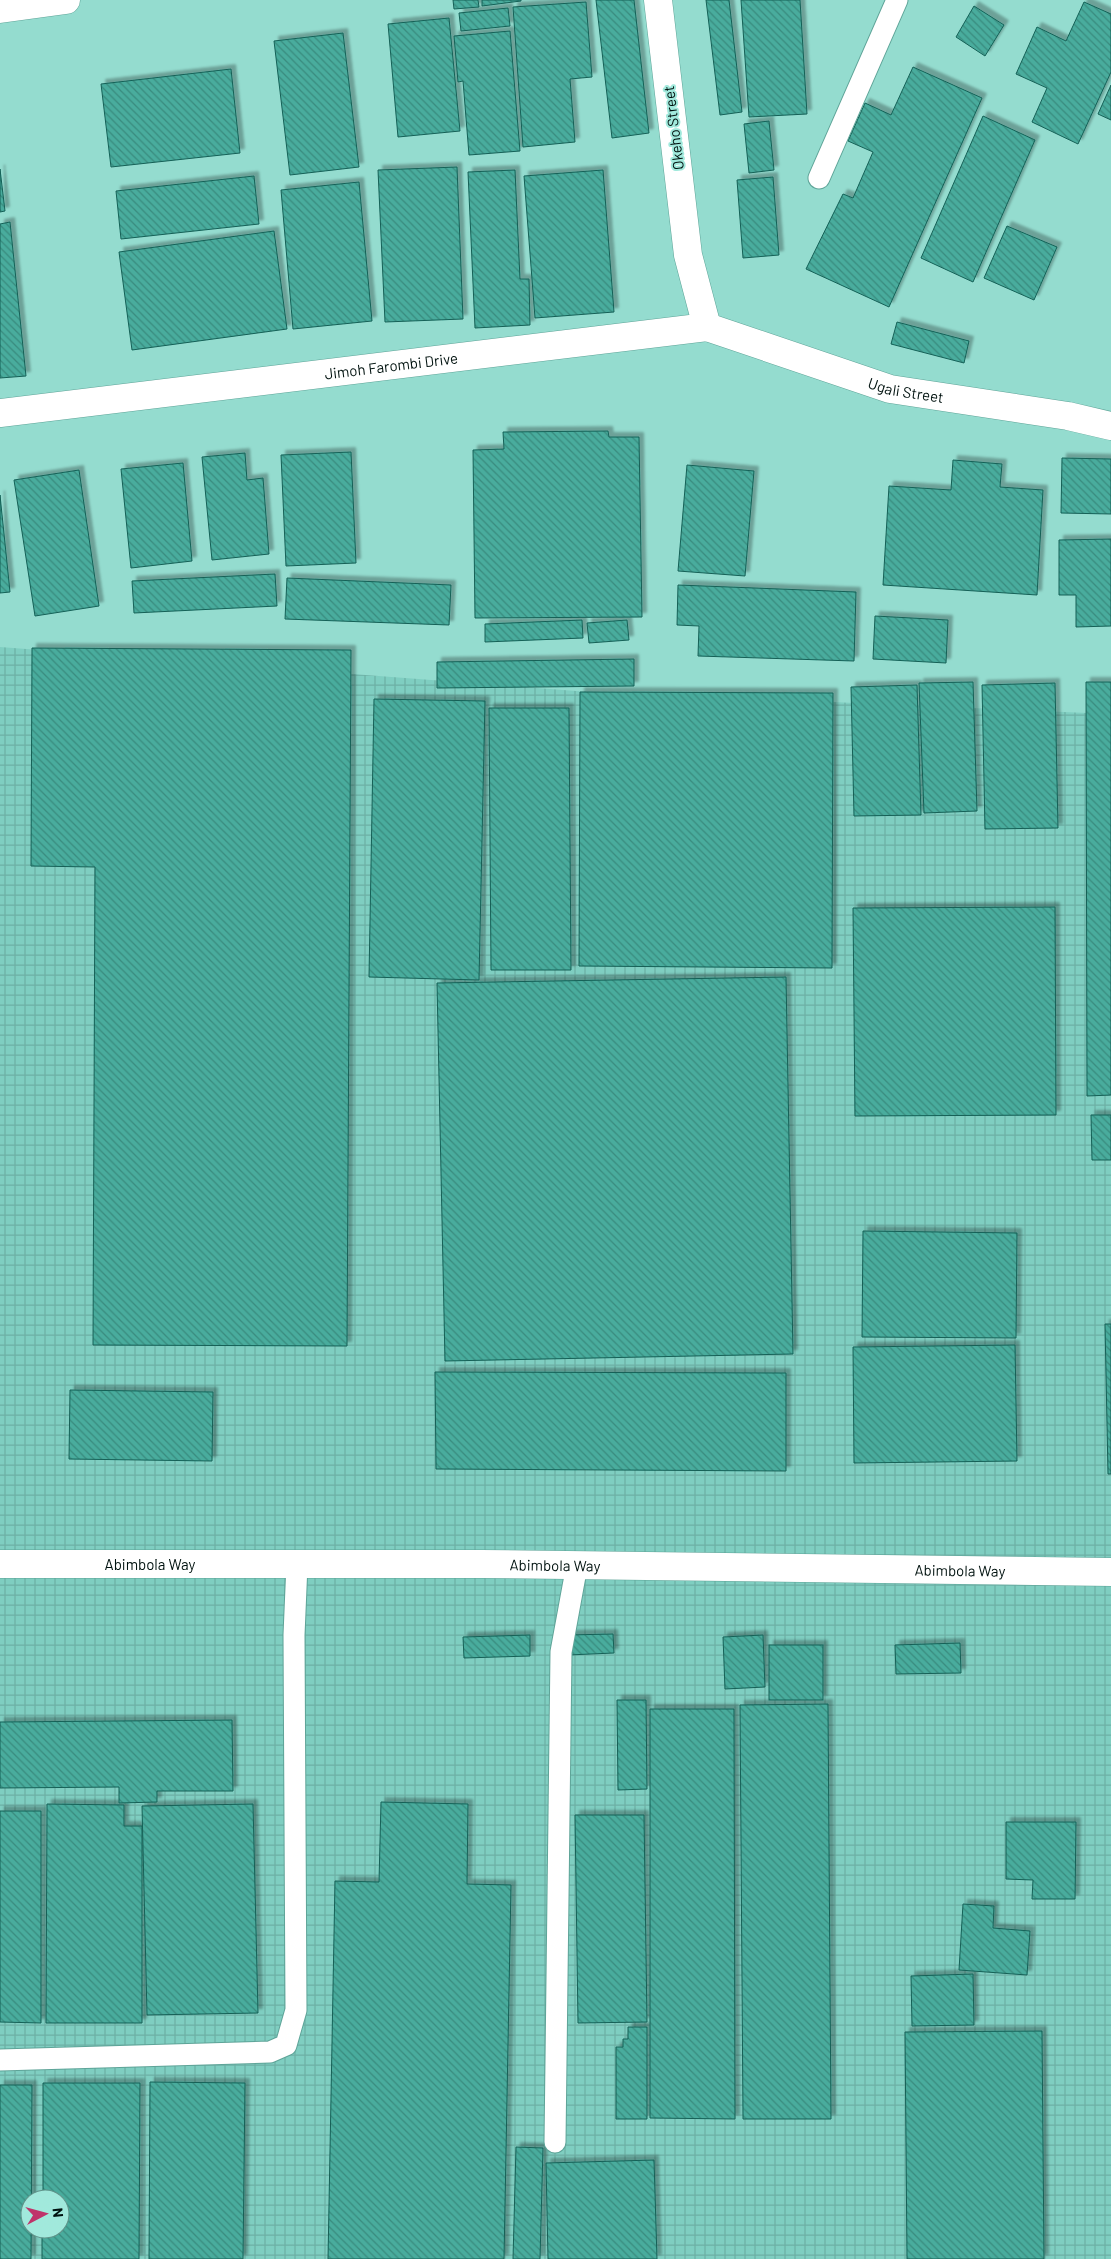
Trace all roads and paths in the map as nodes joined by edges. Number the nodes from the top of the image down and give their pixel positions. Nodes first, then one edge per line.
1 (66, 0) edge
2 (658, 0) edge
3 (897, 0) edge
4 (0, 9) edge
5 (819, 178) dead end
6 (707, 326) junction
7 (0, 413) edge
8 (1111, 426) edge
9 (0, 1564) edge
10 (296, 1564) junction
11 (577, 1565) junction
12 (1111, 1572) edge
13 (0, 2060) edge
14 (555, 2142) dead end

1 - 4 street
2 - 6 street, Okeho Street
3 - 5 lane
6 - 7 street, Jimoh Farombi Drive
6 - 8 street, Ugali Street
9 - 10 street, Abimbola Way
10 - 11 street, Abimbola Way
10 - 13 lane
11 - 12 street, Abimbola Way
11 - 14 lane

